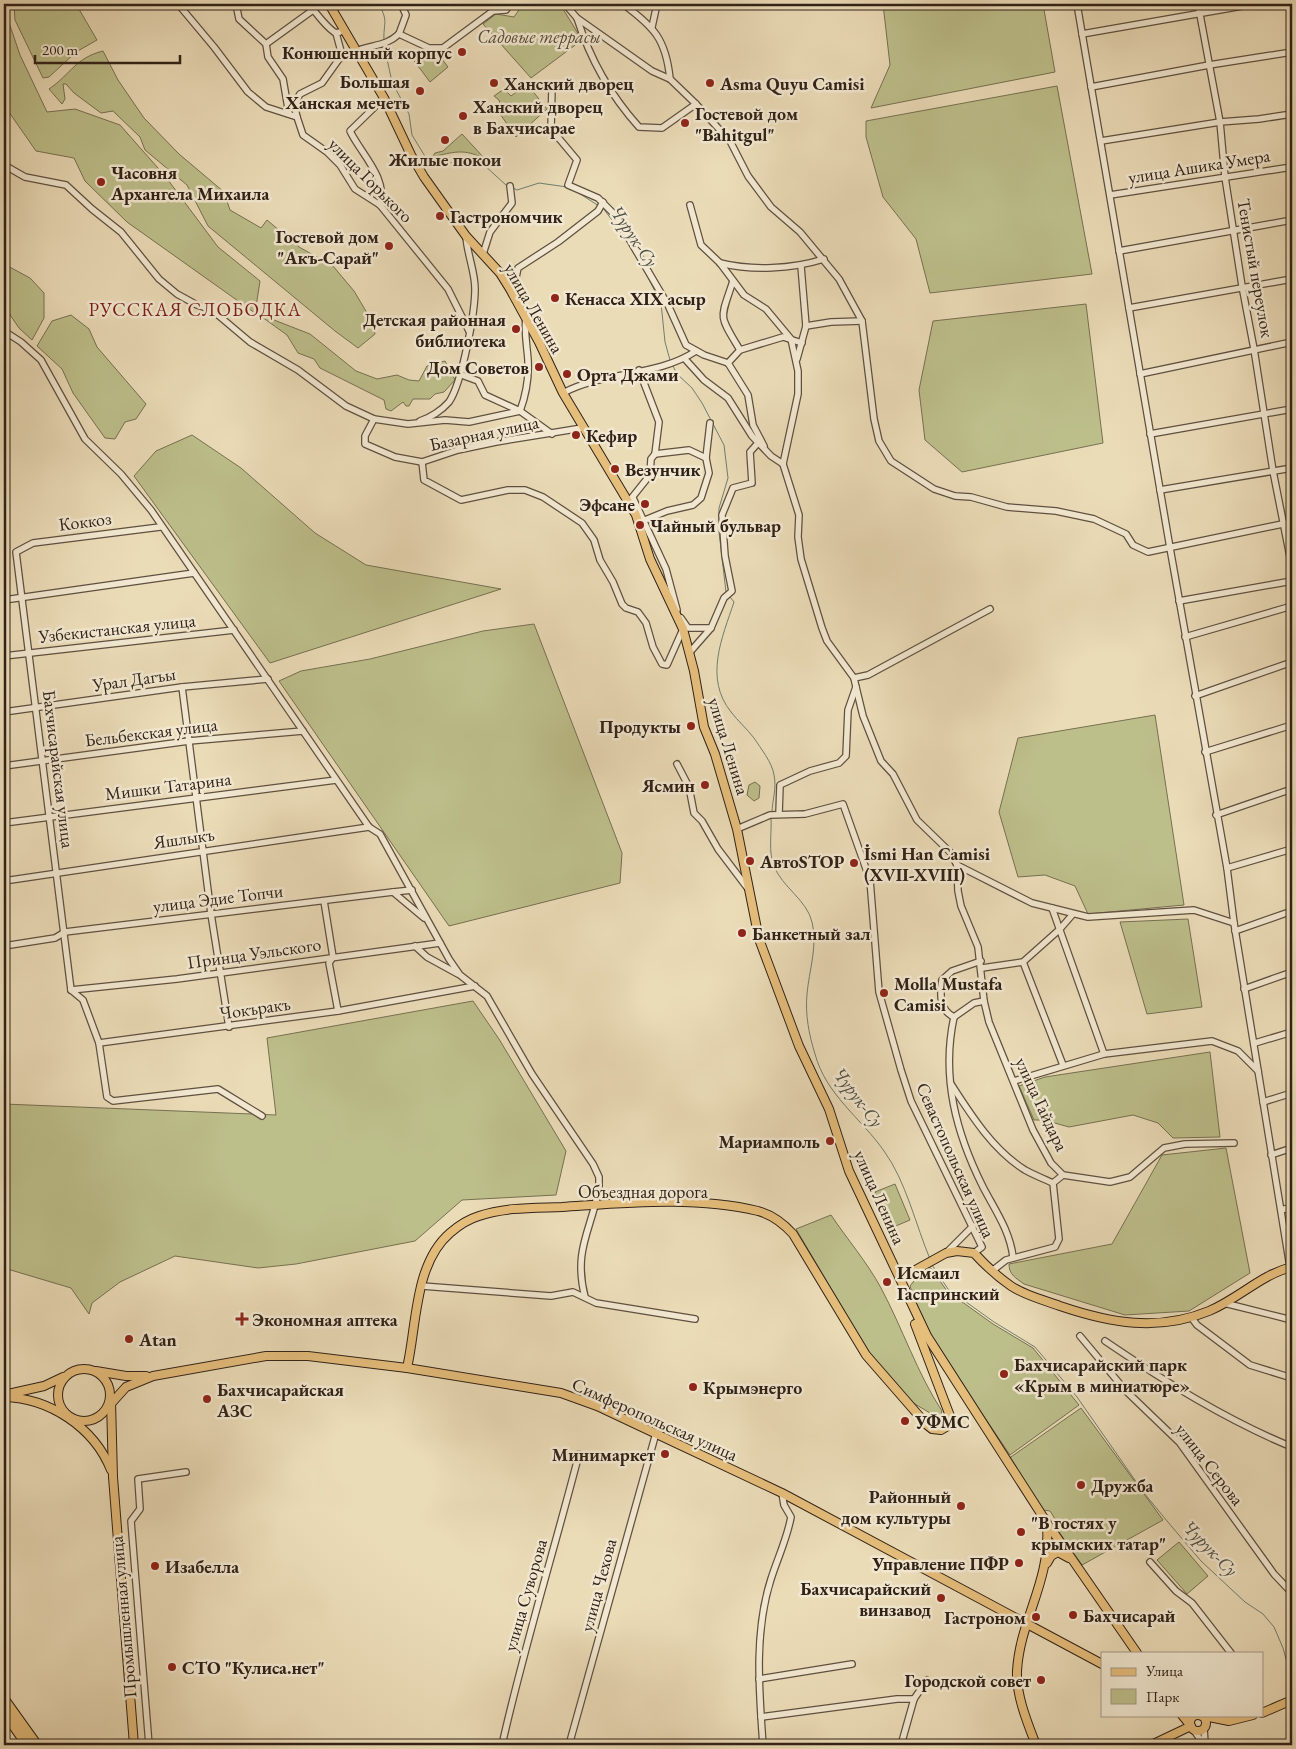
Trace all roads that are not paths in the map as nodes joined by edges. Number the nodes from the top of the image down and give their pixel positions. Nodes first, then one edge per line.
1 (178, 4) edge
2 (236, 4) edge
3 (309, 4) edge
4 (328, 4) edge
5 (401, 4) edge
6 (510, 4) edge
7 (565, 4) edge
8 (623, 4) edge
9 (657, 4) edge
10 (1077, 4) edge
11 (1198, 4) edge
12 (1254, 4) edge
13 (313, 10) junction
14 (1199, 13) junction
15 (577, 18) junction
16 (652, 27) junction
17 (340, 32) junction
18 (399, 34) junction
19 (1082, 34) junction
20 (266, 44) junction
21 (356, 51) junction
22 (1292, 52) edge
23 (1209, 64) junction
24 (670, 79) junction
25 (552, 87) dead end
26 (1091, 87) junction
27 (384, 98) junction
28 (696, 104) junction
29 (289, 114) junction
30 (1292, 114) edge
31 (297, 117) junction
32 (1220, 122) junction
33 (1101, 141) junction
34 (4, 165) edge
35 (1292, 167) edge
36 (1225, 177) junction
37 (510, 187) dead end
38 (1110, 195) junction
39 (601, 204) junction
40 (380, 205) junction
41 (690, 205) dead end
42 (1292, 220) edge
43 (1233, 230) junction
44 (466, 236) junction
45 (1119, 251) junction
46 (482, 254) junction
47 (824, 259) junction
48 (720, 263) junction
49 (801, 266) junction
50 (1292, 279) edge
51 (733, 281) junction
52 (508, 286) junction
53 (1242, 286) junction
54 (1129, 308) junction
55 (526, 317) junction
56 (862, 321) junction
57 (806, 326) junction
58 (4, 331) edge
59 (469, 331) junction
60 (791, 339) junction
61 (1292, 342) edge
62 (802, 343) junction
63 (1254, 349) junction
64 (740, 350) junction
65 (696, 351) junction
66 (685, 359) junction
67 (797, 361) junction
68 (728, 363) junction
69 (638, 370) junction
70 (459, 374) junction
71 (1140, 374) junction
72 (562, 393) junction
73 (1292, 409) edge
74 (520, 411) junction
75 (1264, 414) junction
76 (374, 419) junction
77 (710, 423) dead end
78 (408, 424) junction
79 (582, 428) junction
80 (552, 434) junction
81 (1150, 434) junction
82 (758, 443) junction
83 (655, 454) junction
84 (771, 456) junction
85 (706, 458) junction
86 (422, 462) junction
87 (783, 464) junction
88 (1292, 468) edge
89 (1273, 471) junction
90 (1160, 490) junction
91 (631, 499) junction
92 (645, 520) junction
93 (1292, 522) edge
94 (1283, 524) junction
95 (160, 527) junction
96 (1170, 548) junction
97 (16, 552) joint
98 (1292, 567) edge
99 (194, 573) junction
100 (1292, 581) edge
101 (22, 599) junction
102 (4, 600) edge
103 (1179, 601) junction
104 (1292, 606) edge
105 (990, 609) dead end
106 (711, 628) junction
107 (683, 629) junction
108 (234, 630) junction
109 (1185, 637) junction
110 (29, 652) junction
111 (690, 652) junction
112 (4, 656) edge
113 (1292, 662) edge
114 (854, 678) junction
115 (268, 679) junction
116 (182, 687) junction
117 (856, 687) junction
118 (1195, 696) junction
119 (36, 707) junction
120 (4, 712) edge
121 (1292, 725) edge
122 (303, 731) junction
123 (189, 741) junction
124 (1205, 752) junction
125 (43, 760) junction
126 (677, 764) dead end
127 (4, 766) edge
128 (336, 780) junction
129 (1292, 789) edge
130 (197, 798) junction
131 (51, 815) junction
132 (775, 815) junction
133 (1216, 815) junction
134 (4, 823) edge
135 (369, 827) junction
136 (737, 829) junction
137 (1292, 849) edge
138 (204, 850) junction
139 (957, 865) junction
140 (1227, 868) junction
141 (57, 874) junction
142 (4, 881) edge
143 (412, 890) junction
144 (748, 890) junction
145 (393, 892) junction
146 (324, 901) junction
147 (1052, 908) junction
148 (1292, 911) edge
149 (211, 914) junction
150 (1072, 914) junction
151 (427, 920) junction
152 (1234, 923) junction
153 (1060, 929) junction
154 (1235, 931) junction
155 (65, 932) junction
156 (440, 943) junction
157 (4, 946) edge
158 (415, 946) junction
159 (333, 957) junction
160 (981, 961) junction
161 (1023, 962) junction
162 (982, 968) junction
163 (1292, 972) edge
164 (220, 973) junction
165 (460, 975) junction
166 (475, 986) junction
167 (1244, 989) junction
168 (71, 990) junction
169 (984, 1001) junction
170 (338, 1011) junction
171 (954, 1017) junction
172 (229, 1027) junction
173 (1292, 1032) edge
174 (100, 1043) junction
175 (1255, 1044) junction
176 (1104, 1054) junction
177 (1063, 1065) junction
178 (1258, 1071) junction
179 (1014, 1081) junction
180 (949, 1082) junction
181 (1292, 1092) edge
182 (1263, 1102) junction
183 (262, 1116) dead end
184 (1234, 1142) dead end
185 (1292, 1148) edge
186 (1271, 1155) junction
187 (1063, 1175) junction
188 (1053, 1183) junction
189 (596, 1205) junction
190 (1292, 1207) edge
191 (1281, 1210) junction
192 (973, 1226) junction
193 (946, 1253) junction
194 (974, 1253) junction
195 (1013, 1257) junction
196 (1291, 1267) edge
197 (992, 1271) junction
198 (901, 1278) junction
199 (581, 1281) junction
200 (422, 1286) junction
201 (573, 1292) junction
202 (585, 1296) junction
203 (908, 1298) junction
204 (1223, 1303) junction
205 (1191, 1317) junction
206 (695, 1319) dead end
207 (1292, 1320) edge
208 (1080, 1336) dead end
209 (1105, 1341) dead end
210 (407, 1368) junction
211 (96, 1371) junction
212 (67, 1375) junction
213 (153, 1376) junction
214 (1292, 1378) edge
215 (4, 1396) edge
216 (110, 1402) junction
217 (67, 1417) junction
218 (656, 1433) junction
219 (1292, 1447) edge
220 (579, 1454) dead end
221 (186, 1472) dead end
222 (114, 1477) junction
223 (782, 1494) junction
224 (1047, 1523) junction
225 (1072, 1561) junction
226 (1150, 1562) dead end
227 (1046, 1565) junction
228 (1292, 1593) edge
229 (1028, 1624) junction
230 (1136, 1652) edge
231 (1230, 1652) edge
232 (1101, 1663) edge
233 (852, 1664) dead end
234 (759, 1679) junction
235 (927, 1680) dead end
236 (4, 1699) edge
237 (914, 1699) junction
238 (1292, 1700) edge
239 (1264, 1711) edge
240 (4, 1712) edge
241 (1183, 1716) edge
242 (1199, 1716) edge
243 (1249, 1716) edge
244 (761, 1717) junction
245 (1229, 1721) junction
246 (1191, 1726) junction
247 (1204, 1729) junction
248 (27, 1745) edge
249 (38, 1745) edge
250 (134, 1745) edge
251 (149, 1745) edge
252 (502, 1745) edge
253 (569, 1745) edge
254 (763, 1745) edge
255 (901, 1745) edge
256 (1036, 1745) edge
257 (1151, 1745) edge
258 (1205, 1745) edge

1 - 29 street
2 - 20 street
3 - 13 street
4 - 17 main road, улица Ленина
5 - 18 street
6 - 18 street
7 - 15 street
8 - 16 street
9 - 16 street
10 - 19 street
11 - 14 street, Тенистый переулок
12 - 14 street
13 - 17 street
13 - 20 street
14 - 19 street
14 - 23 street, Тенистый переулок
15 - 24 street
15 - 28 street
16 - 24 street
17 - 21 main road, улица Ленина
17 - 31 street
18 - 21 street
19 - 26 street
20 - 29 street
21 - 27 main road, улица Ленина
22 - 23 street
23 - 26 street
23 - 32 street, Тенистый переулок
24 - 28 street
25 - 39 street
26 - 33 street
27 - 40 street
27 - 44 main road, улица Ленина
28 - 47 street
29 - 31 street
30 - 32 street
31 - 40 street, улица Горького
32 - 33 street
32 - 36 street, Тенистый переулок
33 - 38 street
34 - 76 street
35 - 36 street, улица Ашика Умера
36 - 38 street, улица Ашика Умера
36 - 43 street, Тенистый переулок
37 - 46 street
38 - 45 street
39 - 52 street
39 - 65 street
40 - 59 street, улица Горького
41 - 48 street
42 - 43 street
43 - 45 street
43 - 53 street, Тенистый переулок
44 - 46 main road, улица Ленина
44 - 59 street
45 - 54 street
46 - 52 main road, улица Ленина
47 - 49 street
47 - 56 street
48 - 49 street
48 - 51 street
49 - 57 street
50 - 53 street
51 - 60 street
51 - 64 street
52 - 55 main road, улица Ленина
53 - 54 street
53 - 63 street, Тенистый переулок
54 - 71 street
55 - 72 main road, улица Ленина
55 - 74 street
56 - 57 street
56 - 96 street
57 - 62 street
58 - 95 street
59 - 70 street
60 - 62 street
60 - 64 street
60 - 67 street
61 - 63 street
62 - 67 street
63 - 71 street
63 - 75 street, Тенистый переулок
64 - 68 street
65 - 66 street
65 - 68 street
66 - 69 street
66 - 82 street
67 - 87 street
68 - 84 street
69 - 72 street
69 - 83 street
70 - 74 street
70 - 78 street
71 - 81 street
72 - 79 main road, улица Ленина
73 - 75 street
74 - 78 street
74 - 80 street
75 - 81 street
75 - 89 street, Тенистый переулок
76 - 78 street
76 - 86 street, Базарная улица
77 - 85 street
79 - 80 street, Базарная улица
79 - 91 main road, улица Ленина
80 - 86 street, Базарная улица
81 - 90 street
82 - 84 street
82 - 106 street
83 - 85 street
83 - 91 street
84 - 87 street
85 - 92 street
86 - 107 street
87 - 114 street
88 - 89 street
89 - 90 street
89 - 94 street, Тенистый переулок
90 - 96 street
91 - 92 street
91 - 107 main road, улица Ленина
92 - 106 street
93 - 94 street
94 - 96 street
94 - 98 street, Тенистый переулок
95 - 97 street, Коккоз
95 - 99 street
96 - 103 street
97 - 101 street, Бахчисарайская улица
99 - 101 street
99 - 108 street
100 - 103 street
101 - 102 street
101 - 110 street, Бахчисарайская улица
103 - 109 street
104 - 109 street
105 - 114 street
106 - 111 street
107 - 111 main road, улица Ленина
108 - 110 street, Узбекистанская улица
108 - 115 street
109 - 118 street
110 - 112 street, Узбекистанская улица
110 - 119 street, Бахчисарайская улица
111 - 136 main road, улица Ленина
113 - 118 street
114 - 117 street
115 - 116 street, Урал Дагъы
115 - 122 street
116 - 119 street, Урал Дагъы
116 - 123 street
117 - 132 street
117 - 139 street
118 - 124 street
119 - 120 street, Урал Дагъы
119 - 125 street, Бахчисарайская улица
121 - 124 street
122 - 123 street, Бельбекская улица
122 - 128 street
123 - 125 street, Бельбекская улица
123 - 130 street
124 - 133 street
125 - 127 street, Бельбекская улица
125 - 131 street, Бахчисарайская улица
126 - 144 street
128 - 130 street, Мишки Татарина
128 - 135 street
129 - 133 street
130 - 131 street, Мишки Татарина
130 - 138 street
131 - 134 street, Мишки Татарина
131 - 141 street, Бахчисарайская улица
132 - 136 street, Севастопольская улица
132 - 192 street, Севастопольская улица
133 - 140 street
135 - 138 street, Яшлыкъ
135 - 143 street
136 - 144 main road, улица Ленина
137 - 140 street
138 - 141 street, Яшлыкъ
138 - 149 street
139 - 147 street
139 - 160 street, улица Гайдара
140 - 152 street
141 - 142 street, Яшлыкъ
141 - 155 street, Бахчисарайская улица
143 - 145 street, улица Эдие Топчи
143 - 151 street
144 - 198 main road, улица Ленина
145 - 146 street, улица Эдие Топчи
145 - 151 street
146 - 149 street, улица Эдие Топчи
146 - 159 street
147 - 150 street
147 - 153 street
148 - 154 street
149 - 155 street, улица Эдие Топчи
149 - 164 street
150 - 152 street
150 - 153 street
151 - 156 street
152 - 154 street
153 - 161 street
153 - 176 street
154 - 167 street
155 - 157 street, улица Эдие Топчи
155 - 168 street, Бахчисарайская улица
156 - 158 street, Принца Уэльского
156 - 165 street
158 - 159 street, Принца Уэльского
158 - 165 street
159 - 164 street, Принца Уэльского
159 - 170 street
160 - 162 street, улица Гайдара
160 - 171 street
161 - 162 street
161 - 177 street
162 - 169 street, улица Гайдара
163 - 167 street
164 - 168 street, Принца Уэльского
164 - 172 street
165 - 166 street
166 - 170 street, Чокъракъ
166 - 189 street
167 - 175 street
168 - 174 street
169 - 171 street
169 - 179 street, улица Гайдара
170 - 172 street, Чокъракъ
171 - 180 street
172 - 174 street, Чокъракъ
173 - 175 street
174 - 183 street
175 - 178 street
176 - 177 street
176 - 178 street
177 - 179 street
178 - 182 street
179 - 187 street, улица Гайдара
180 - 188 street, улица Гайдара
180 - 195 street
181 - 182 street
182 - 186 street
184 - 187 street, улица Гайдара
185 - 186 street
186 - 191 street
187 - 188 street
188 - 195 street
189 - 199 street
189 - 200 main road, Объездная дорога
189 - 203 main road, Объездная дорога
190 - 191 street
191 - 196 street
192 - 193 street
192 - 194 street, Севастопольская улица
193 - 194 main road
193 - 198 main road
194 - 197 main road
195 - 197 street
196 - 204 main road
197 - 205 main road
198 - 203 main road, улица Ленина
199 - 201 street
199 - 202 street
200 - 201 street
200 - 210 main road, Объездная дорога
201 - 202 street
202 - 206 street
203 - 224 main road, улица Ленина
204 - 205 main road
204 - 207 street
205 - 214 street
208 - 228 street, улица Серова
209 - 219 street
210 - 213 main road, Симферопольская улица
210 - 218 main road, Симферопольская улица
211 - 212 main road
211 - 213 main road, Симферопольская улица
211 - 216 main road
212 - 215 main road
212 - 217 main road
213 - 216 main road, Симферопольская улица
215 - 217 main road
216 - 217 main road
216 - 222 main road
217 - 222 main road
218 - 223 main road, Симферопольская улица
218 - 253 street, улица Чехова
220 - 252 street, улица Суворова
221 - 251 street, Промышленная улица
222 - 250 main road
223 - 229 main road, Симферопольская улица
223 - 234 street
224 - 225 main road, улица Ленина
224 - 227 main road
225 - 227 main road
225 - 230 main road, улица Ленина
226 - 231 street
227 - 229 main road
229 - 232 main road, Симферопольская улица
229 - 256 main road
233 - 234 street
234 - 244 street
235 - 237 street
236 - 249 highway
237 - 244 street
237 - 255 street
238 - 239 main road
240 - 248 highway
241 - 246 main road
242 - 245 main road
242 - 246 main road
242 - 247 main road
243 - 245 main road
244 - 254 street
245 - 247 main road
246 - 247 main road
246 - 257 main road
246 - 258 street
247 - 258 street

